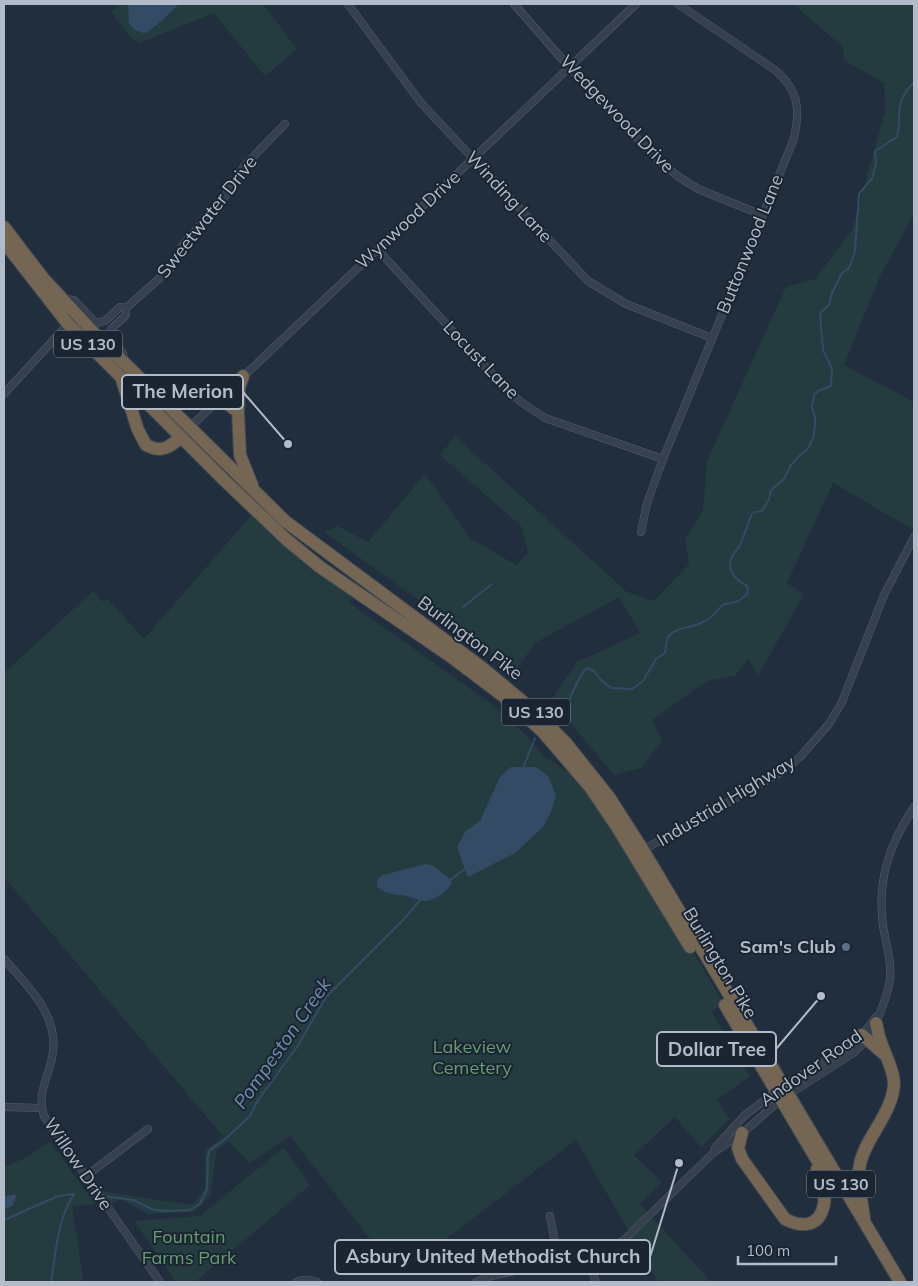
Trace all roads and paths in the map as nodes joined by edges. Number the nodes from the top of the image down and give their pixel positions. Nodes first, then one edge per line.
1 (348, 4) edge
2 (514, 4) edge
3 (636, 4) edge
4 (678, 4) edge
5 (569, 67) junction
6 (284, 124) dead end
7 (472, 158) junction
8 (762, 215) junction
9 (4, 227) edge
10 (4, 242) edge
11 (378, 248) junction
12 (62, 299) junction
13 (126, 308) junction
14 (68, 324) junction
15 (712, 338) junction
16 (124, 364) junction
17 (243, 376) junction
18 (121, 378) junction
19 (4, 394) edge
20 (217, 401) junction
21 (238, 412) junction
22 (185, 432) junction
23 (663, 459) junction
24 (255, 492) junction
25 (641, 532) dead end
26 (914, 537) edge
27 (914, 807) edge
28 (643, 850) junction
29 (4, 959) edge
30 (878, 1018) junction
31 (865, 1038) junction
32 (887, 1058) junction
33 (782, 1093) junction
34 (4, 1107) edge
35 (42, 1108) junction
36 (148, 1129) dead end
37 (742, 1133) junction
38 (814, 1154) junction
39 (704, 1160) junction
40 (86, 1176) junction
41 (550, 1216) dead end
42 (866, 1225) junction
43 (588, 1259) junction
44 (559, 1265) junction
45 (160, 1282) edge
46 (296, 1282) edge
47 (317, 1282) edge
48 (476, 1282) edge
49 (596, 1282) edge
50 (890, 1282) edge
51 (900, 1282) edge

1 - 7 street, Winding Lane
2 - 5 street, Wedgewood Drive
3 - 5 street, Wynwood Drive
4 - 8 street, Buttonwood Lane
5 - 7 street, Wynwood Drive
5 - 8 street, Wedgewood Drive
6 - 13 street, Sweetwater Drive
7 - 11 street, Wynwood Drive
7 - 15 street, Winding Lane
8 - 15 street, Buttonwood Lane
9 - 12 highway, Burlington Pike / US 130
10 - 14 highway, Burlington Pike / US 130
11 - 17 street, Wynwood Drive
11 - 23 street, Locust Lane
12 - 13 street, Sweetwater Drive
12 - 16 highway, Burlington Pike / US 130
13 - 16 street, Sweetwater Drive
14 - 18 highway, Burlington Pike / US 130
14 - 19 street
15 - 23 street, Buttonwood Lane
16 - 22 highway, Burlington Pike / US 130
17 - 20 street, Wynwood Drive
17 - 21 highway
18 - 22 highway, Burlington Pike / US 130
18 - 22 highway
20 - 21 highway
20 - 22 street, Wynwood Drive
21 - 24 highway
22 - 24 highway, Burlington Pike / US 130
22 - 33 highway, Burlington Pike / US 130
23 - 25 street, Buttonwood Lane
24 - 28 highway, Burlington Pike / US 130
26 - 28 street, Industrial Highway
27 - 30 street, Andover Road
28 - 33 highway, Burlington Pike / US 130
29 - 35 street, Willow Drive
30 - 31 street, Andover Road
30 - 32 highway
31 - 32 highway
31 - 33 street, Andover Road
31 - 33 street, Andover Road
32 - 42 highway
33 - 37 street, Andover Road
33 - 38 highway, Burlington Pike / US 130
33 - 39 street, Andover Road
33 - 42 highway, Burlington Pike / US 130
34 - 35 street
35 - 40 street, Willow Drive
36 - 40 street
37 - 38 highway
37 - 39 street, Andover Road
38 - 50 highway, Burlington Pike / US 130
39 - 43 street, Andover Road
40 - 45 street, Willow Drive
41 - 44 street
42 - 51 highway, Burlington Pike / US 130
43 - 44 street, Andover Road
43 - 49 street
44 - 48 street, Andover Road
46 - 47 street

